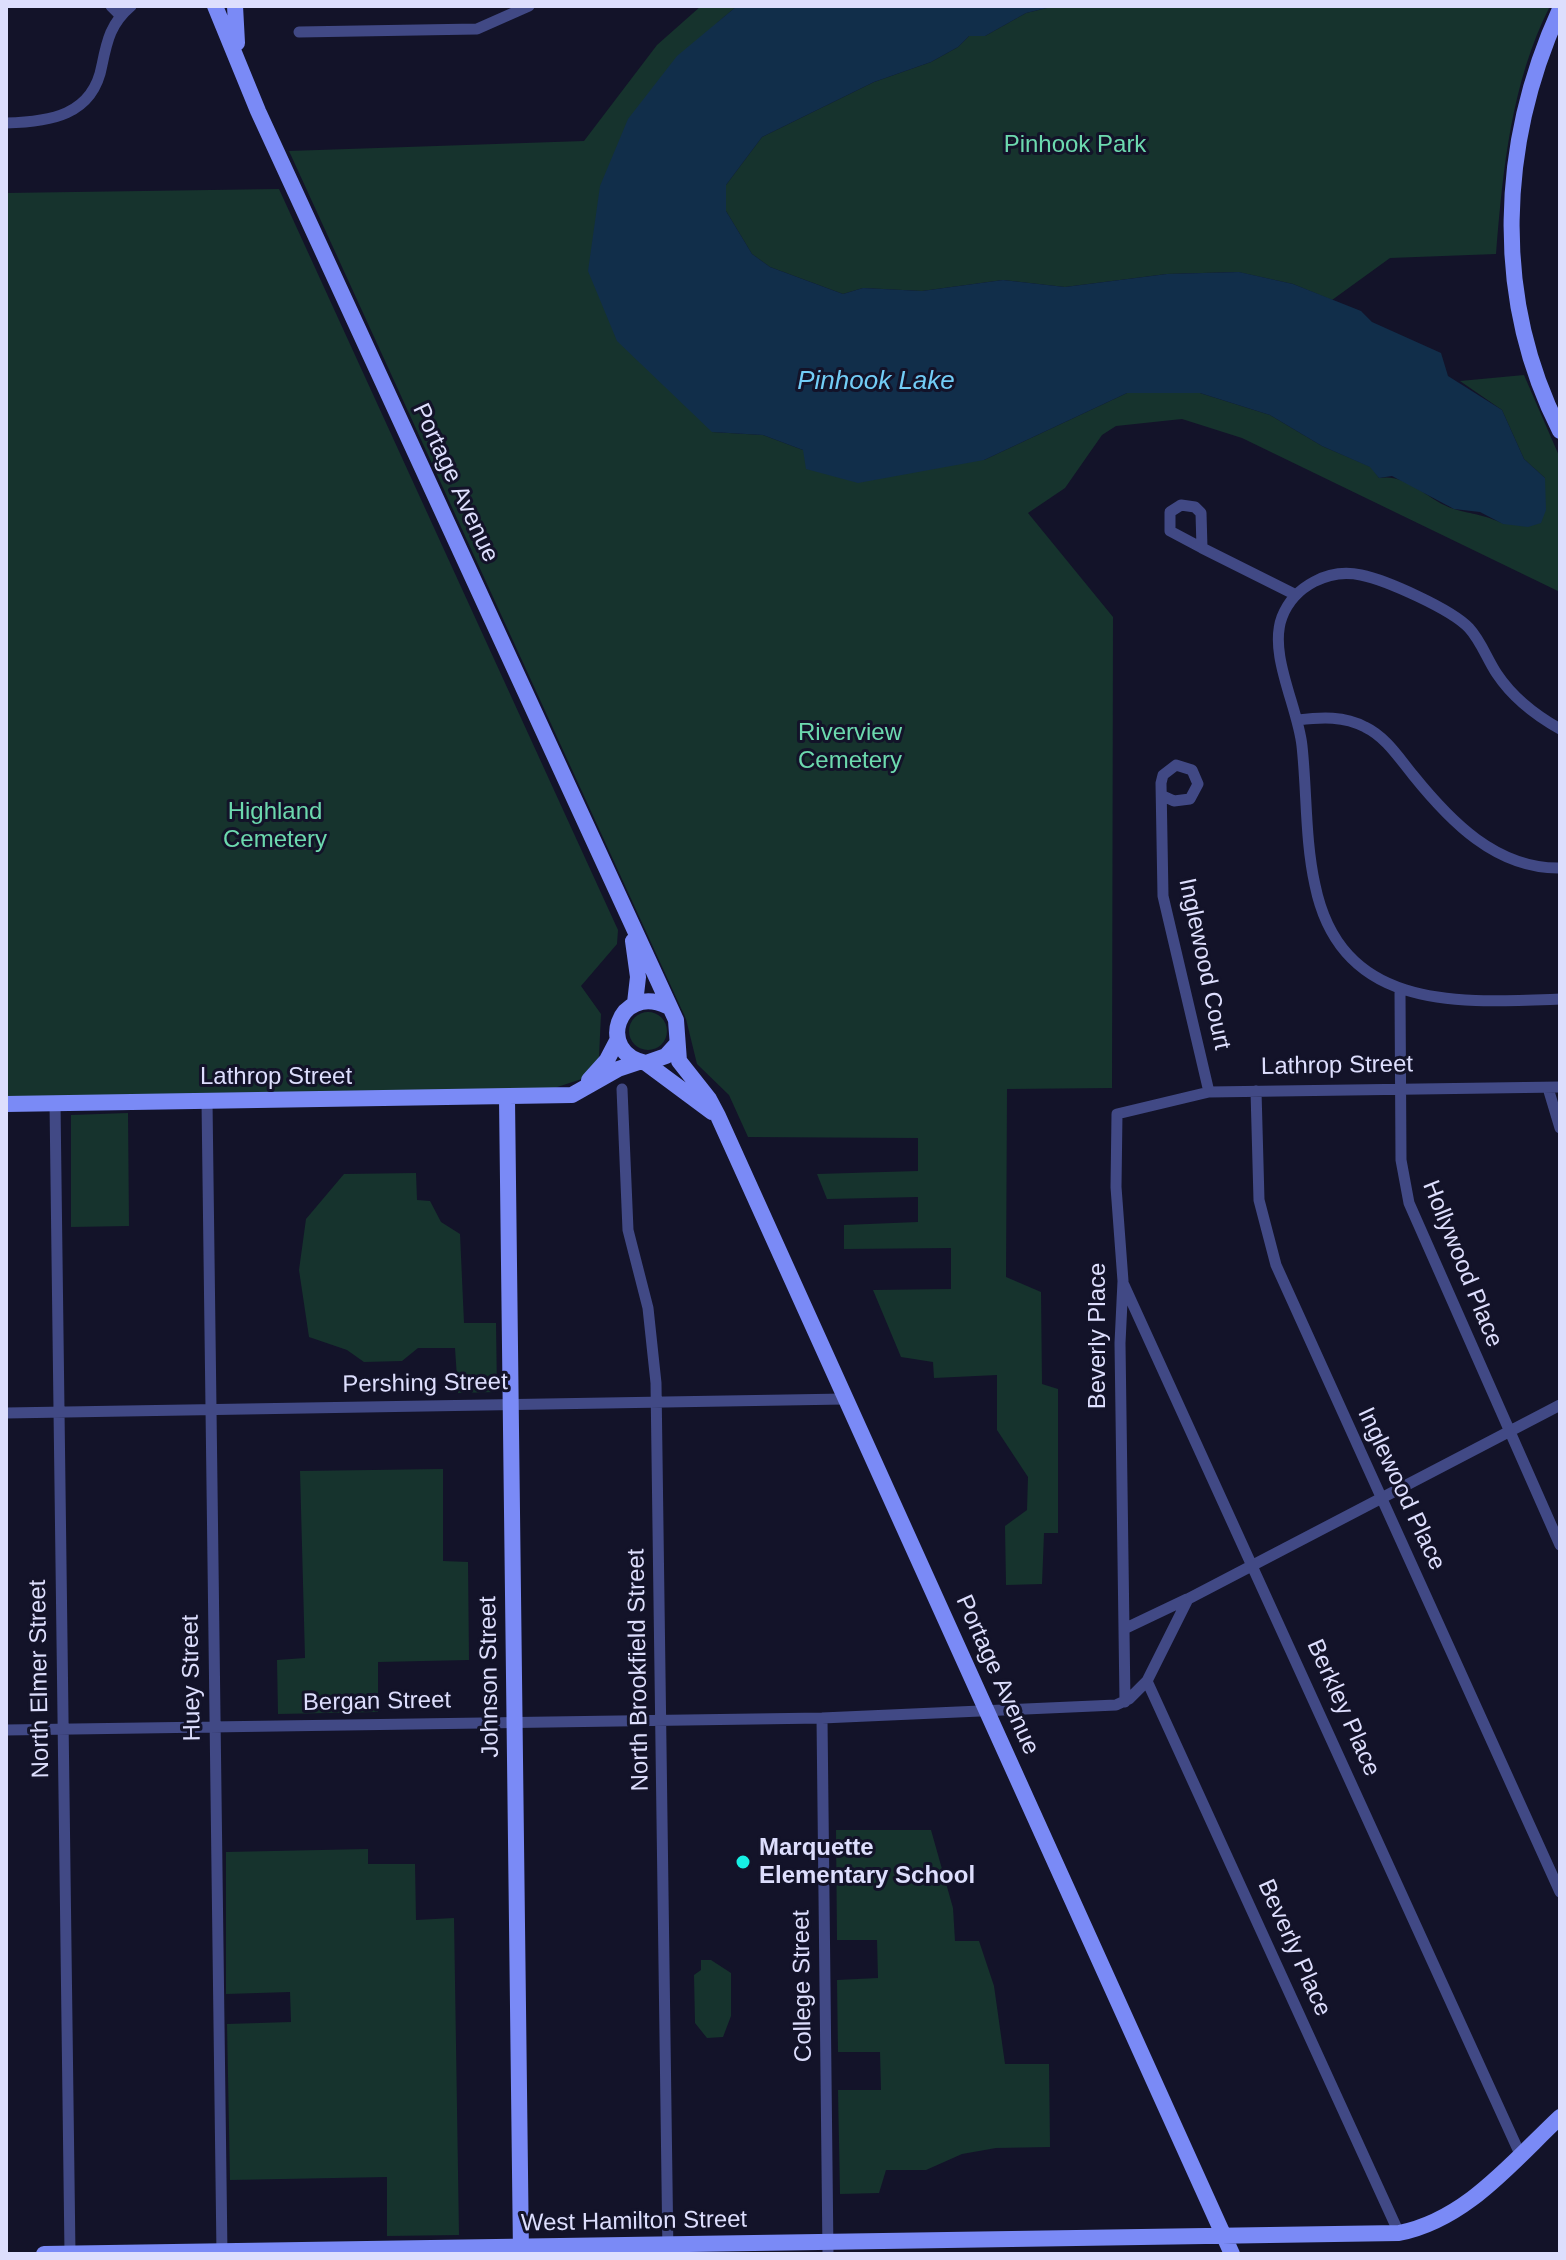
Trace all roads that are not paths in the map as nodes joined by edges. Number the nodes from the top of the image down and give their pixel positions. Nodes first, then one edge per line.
1 (131, 6) edge
2 (215, 6) edge
3 (235, 6) edge
4 (529, 6) edge
5 (1560, 9) edge
6 (116, 10) edge
7 (299, 32) dead end
8 (240, 61) junction
9 (6, 123) edge
10 (1560, 431) edge
11 (1202, 548) dead end
12 (1296, 595) junction
13 (1298, 720) junction
14 (1560, 729) edge
15 (1163, 796) dead end
16 (1560, 868) edge
17 (629, 923) junction
18 (1400, 991) junction
19 (1560, 999) edge
20 (635, 1003) junction
21 (667, 1006) junction
22 (618, 1039) junction
23 (676, 1045) junction
24 (643, 1062) junction
25 (1554, 1087) edge
26 (622, 1089) dead end
27 (1401, 1090) junction
28 (1256, 1091) junction
29 (1209, 1092) junction
30 (546, 1097) junction
31 (507, 1099) junction
32 (207, 1101) junction
33 (55, 1103) junction
34 (6, 1104) edge
35 (1117, 1114) joint
36 (718, 1116) junction
37 (1560, 1128) edge
38 (1123, 1281) junction
39 (845, 1399) junction
40 (657, 1402) junction
41 (511, 1405) junction
42 (1560, 1405) edge
43 (211, 1409) junction
44 (59, 1412) junction
45 (6, 1413) edge
46 (1509, 1432) junction
47 (1382, 1497) junction
48 (1560, 1545) edge
49 (1253, 1565) junction
50 (1188, 1599) junction
51 (1124, 1629) junction
52 (1147, 1681) junction
53 (1125, 1702) junction
54 (988, 1712) junction
55 (822, 1718) junction
56 (661, 1720) junction
57 (515, 1722) junction
58 (214, 1727) junction
59 (6, 1730) edge
60 (63, 1730) junction
61 (1560, 1892) edge
62 (1560, 2117) edge
63 (1520, 2154) junction
64 (1399, 2233) junction
65 (1224, 2235) junction
66 (980, 2246) edge
67 (828, 2248) edge
68 (668, 2249) edge
69 (521, 2251) edge
70 (222, 2252) edge
71 (376, 2252) edge
72 (70, 2253) edge
73 (44, 2254) edge
74 (1232, 2254) edge

1 - 6 street
2 - 8 street, Portage Avenue
3 - 8 street, Portage Avenue
4 - 7 street
5 - 10 street
6 - 9 street
8 - 17 street, Portage Avenue
11 - 12 street
12 - 13 street
12 - 14 street
13 - 16 street
13 - 18 street
15 - 29 street, Inglewood Court
17 - 20 street, Portage Avenue
17 - 21 street, Portage Avenue
18 - 19 street
18 - 27 street, Hollywood Place
20 - 21 street
20 - 22 street
21 - 23 street
22 - 24 street
22 - 30 street, Lathrop Street
23 - 24 street
23 - 36 street, Portage Avenue
24 - 30 street, Lathrop Street
24 - 36 street, Portage Avenue
25 - 27 street, Lathrop Street
25 - 37 street
26 - 40 street, North Brookfield Street
27 - 28 street, Lathrop Street
27 - 46 street, Hollywood Place
28 - 29 street, Lathrop Street
28 - 47 street, Inglewood Place
29 - 35 street, Lathrop Street
30 - 31 street, Lathrop Street
31 - 32 street, Lathrop Street
31 - 41 street, Johnson Street
32 - 33 street, Lathrop Street
32 - 43 street, Huey Street
33 - 34 street, Lathrop Street
33 - 44 street, North Elmer Street
35 - 38 street, Beverly Place
36 - 39 street, Portage Avenue
38 - 49 street, Berkley Place
38 - 51 street, Beverly Place
39 - 40 street, Pershing Street
39 - 54 street, Portage Avenue
40 - 41 street, Pershing Street
40 - 56 street, North Brookfield Street
41 - 43 street, Pershing Street
41 - 57 street, Johnson Street
42 - 46 street
43 - 44 street, Pershing Street
43 - 58 street, Huey Street
44 - 45 street, Pershing Street
44 - 60 street, North Elmer Street
46 - 47 street
46 - 48 street, Hollywood Place
47 - 49 street
47 - 61 street, Inglewood Place
49 - 50 street
49 - 63 street, Berkley Place
50 - 51 street
50 - 52 street
51 - 53 street, Beverly Place
52 - 53 street
52 - 64 street, Beverly Place
53 - 54 street, Bergan Street
54 - 55 street, Bergan Street
54 - 65 street, Portage Avenue
55 - 56 street, Bergan Street
55 - 67 street, College Street
56 - 57 street, Bergan Street
56 - 68 street, North Brookfield Street
57 - 58 street, Bergan Street
57 - 69 street, Johnson Street
58 - 60 street, Bergan Street
58 - 70 street, Huey Street
59 - 60 street, Bergan Street
60 - 72 street, North Elmer Street
62 - 63 street, West Hamilton Street
63 - 64 street, West Hamilton Street
64 - 65 street, West Hamilton Street
65 - 66 street, West Hamilton Street
65 - 74 street, Portage Avenue
66 - 67 street, West Hamilton Street
67 - 68 street, West Hamilton Street
68 - 69 street, West Hamilton Street
69 - 71 street, West Hamilton Street
70 - 71 street, West Hamilton Street
70 - 72 street, West Hamilton Street
72 - 73 street, West Hamilton Street

